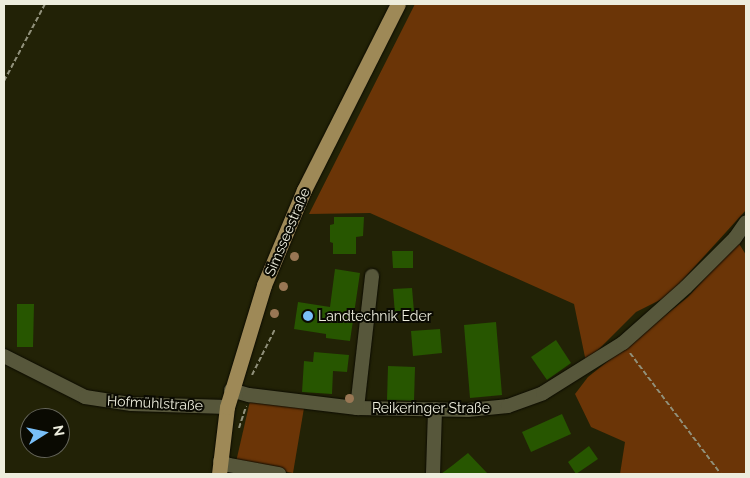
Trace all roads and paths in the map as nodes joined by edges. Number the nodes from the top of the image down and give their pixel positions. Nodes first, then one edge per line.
1 (45, 4) edge
2 (398, 4) edge
3 (4, 81) edge
4 (746, 222) edge
5 (372, 276) dead end
6 (275, 329) dead end
7 (623, 344) junction
8 (4, 356) edge
9 (251, 369) dead end
10 (231, 390) junction
11 (249, 396) junction
12 (227, 407) junction
13 (357, 408) junction
14 (435, 409) junction
15 (239, 429) dead end
16 (219, 468) edge
17 (279, 474) edge
18 (433, 474) edge
19 (722, 474) edge

1 - 3 path
2 - 10 main road, Simsseestraße
4 - 7 street, Reikeringer Straße
5 - 13 street
6 - 9 path
7 - 14 street, Reikeringer Straße
7 - 19 path
8 - 12 street, Hofmühlstraße
10 - 11 street, Reikeringer Straße
10 - 12 main road, Simsseestraße
11 - 13 street, Reikeringer Straße
11 - 15 path
12 - 16 main road, Simsseestraße
13 - 14 street, Reikeringer Straße
14 - 18 street
16 - 17 street

